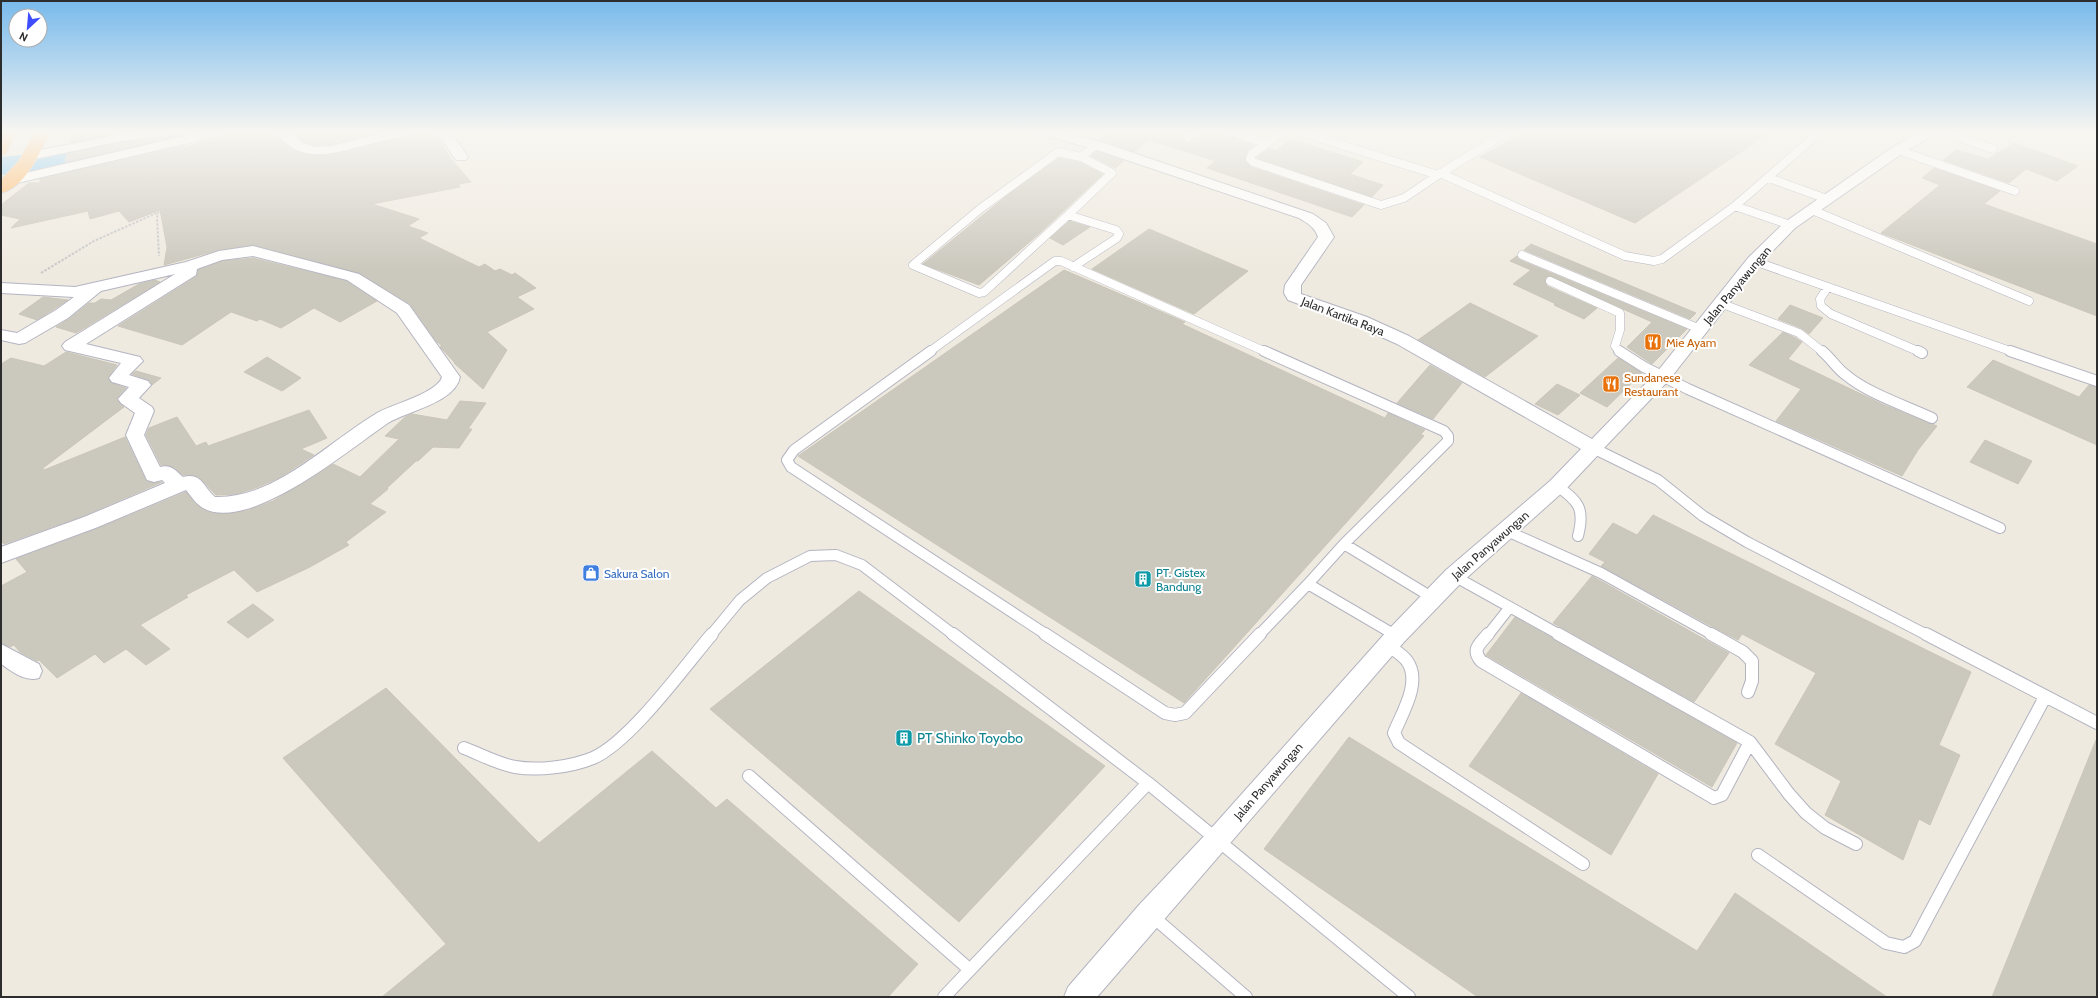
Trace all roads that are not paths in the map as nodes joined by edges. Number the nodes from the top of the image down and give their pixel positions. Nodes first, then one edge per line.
1 (29, 178) edge
2 (1023, 178) edge
3 (1107, 178) edge
4 (1193, 178) edge
5 (1299, 178) edge
6 (1434, 178) edge
7 (1447, 178) edge
8 (1769, 178) joint
9 (1858, 178) edge
10 (1976, 178) edge
11 (10, 182) edge
12 (2014, 191) dead end
13 (1819, 204) junction
14 (1735, 206) junction
15 (1068, 215) junction
16 (1790, 225) junction
17 (1522, 255) dead end
18 (1754, 261) junction
19 (191, 266) junction
20 (1073, 267) junction
21 (1550, 281) dead end
22 (1827, 288) junction
23 (8, 289) edge
24 (94, 289) junction
25 (2029, 301) dead end
26 (1720, 303) junction
27 (1700, 329) junction
28 (1, 335) edge
29 (1922, 352) dead end
30 (1663, 376) junction
31 (2097, 381) edge
32 (1932, 418) dead end
33 (1595, 449) junction
34 (179, 485) junction
35 (1557, 486) junction
36 (2000, 528) dead end
37 (1507, 531) junction
38 (1578, 536) dead end
39 (1344, 544) junction
40 (1, 555) edge
41 (1454, 576) junction
42 (1308, 584) junction
43 (1433, 598) junction
44 (1510, 607) junction
45 (1392, 641) junction
46 (1, 653) edge
47 (31, 672) dead end
48 (1748, 692) dead end
49 (2045, 697) junction
50 (2097, 723) edge
51 (1750, 742) junction
52 (464, 748) dead end
53 (749, 776) dead end
54 (1148, 783) junction
55 (1216, 841) junction
56 (1856, 844) dead end
57 (1758, 855) dead end
58 (1582, 864) dead end
59 (1149, 914) junction
60 (969, 969) junction
61 (944, 997) edge
62 (1078, 997) edge
63 (1246, 997) edge
64 (1409, 997) edge

1 - 11 street
2 - 15 lane
3 - 15 lane
4 - 33 street, Jalan Kartika Raya
5 - 6 lane
7 - 14 lane
8 - 13 lane
8 - 14 lane
9 - 13 street, Jalan Panyawungan
10 - 12 lane
13 - 16 street, Jalan Panyawungan
13 - 25 lane
14 - 16 lane
15 - 20 lane
16 - 18 street, Jalan Panyawungan
17 - 27 lane
18 - 22 lane
18 - 26 street, Jalan Panyawungan
19 - 24 street
19 - 34 street
19 - 34 street
20 - 39 lane
20 - 42 lane
21 - 30 lane
22 - 29 lane
22 - 31 lane
23 - 24 street
24 - 28 street
26 - 27 street, Jalan Panyawungan
26 - 32 lane
27 - 30 street, Jalan Panyawungan
30 - 33 street, Jalan Panyawungan
30 - 36 lane
33 - 35 street, Jalan Panyawungan
33 - 49 lane
34 - 40 street
35 - 37 street, Jalan Panyawungan
35 - 38 lane
37 - 41 street, Jalan Panyawungan
37 - 48 lane
39 - 42 lane
39 - 43 lane
41 - 43 street, Jalan Panyawungan
41 - 44 lane
42 - 45 lane
43 - 45 street, Jalan Panyawungan
44 - 51 lane
44 - 51 lane
45 - 55 street, Jalan Panyawungan
45 - 58 lane
46 - 47 street
49 - 50 lane
49 - 57 lane
51 - 56 lane
52 - 54 lane
53 - 60 lane
54 - 55 lane
54 - 60 lane
55 - 59 street, Jalan Panyawungan
55 - 64 lane
59 - 62 street, Jalan Panyawungan
59 - 63 lane
60 - 61 lane

